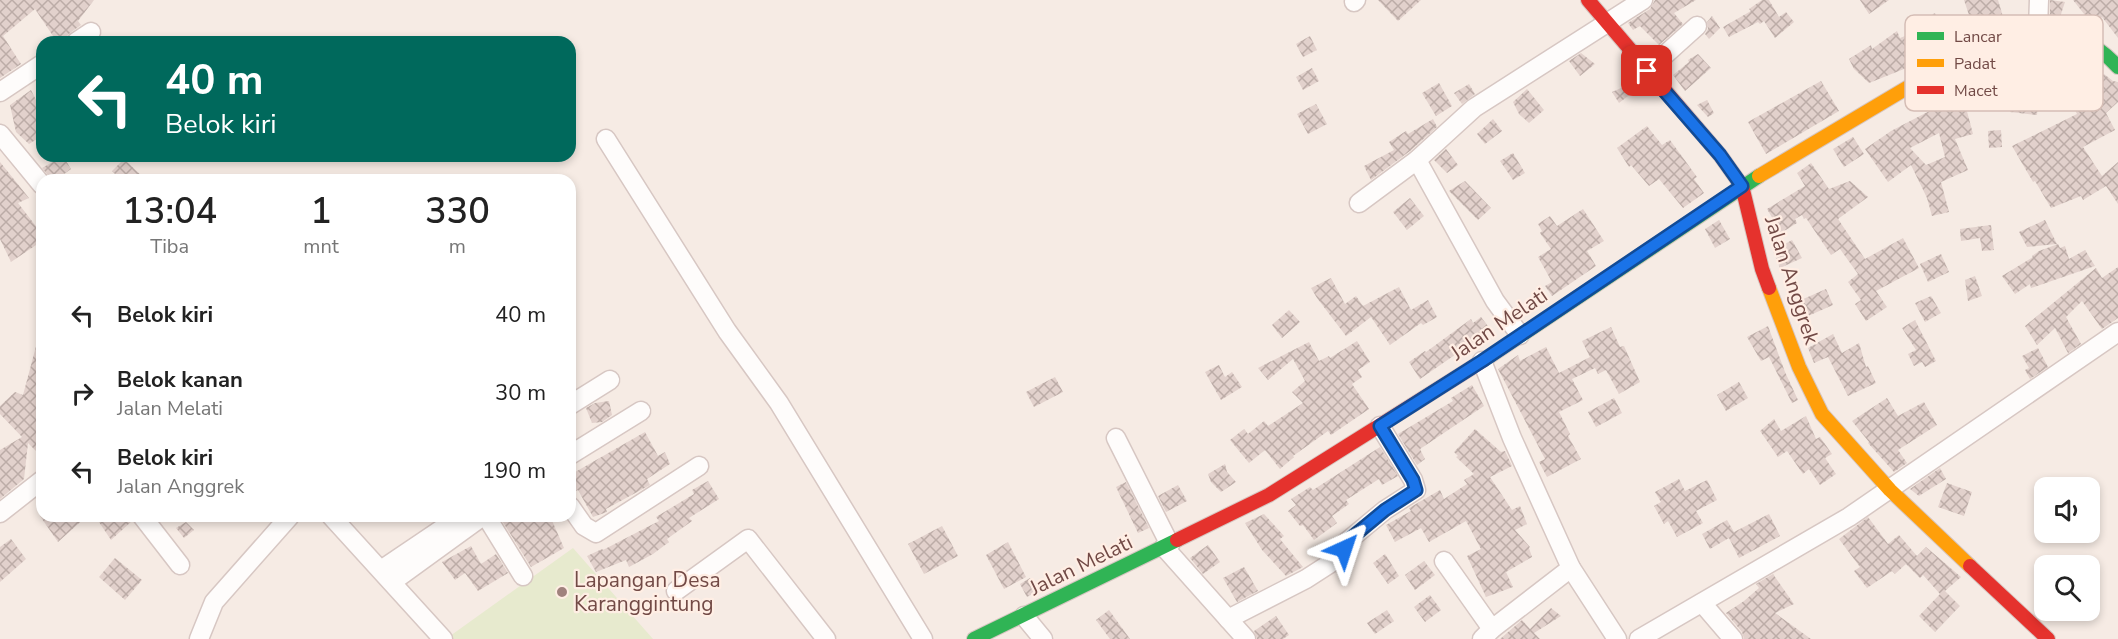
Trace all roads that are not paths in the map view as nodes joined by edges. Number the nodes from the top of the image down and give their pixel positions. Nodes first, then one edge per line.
1 (1588, 0) edge
2 (1643, 0) edge
3 (2039, 0) edge
4 (2040, 15) edge
5 (1607, 24) junction
6 (1697, 26) dead end
7 (2103, 52) edge
8 (2118, 67) edge
9 (36, 68) edge
10 (1647, 71) junction
11 (1905, 89) edge
12 (0, 92) edge
13 (1, 136) edge
14 (606, 140) dead end
15 (1417, 160) junction
16 (36, 178) edge
17 (1742, 186) junction
18 (1359, 202) dead end
19 (2118, 332) edge
20 (1520, 334) junction
21 (1482, 361) junction
22 (610, 380) dead end
23 (576, 401) edge
24 (641, 411) dead end
25 (1380, 426) junction
26 (1116, 438) dead end
27 (576, 451) edge
28 (699, 466) dead end
29 (36, 485) edge
30 (1890, 490) junction
31 (0, 513) edge
32 (576, 514) edge
33 (153, 522) edge
34 (285, 522) edge
35 (336, 522) edge
36 (454, 522) edge
37 (475, 522) edge
38 (489, 522) edge
39 (1167, 546) junction
40 (1444, 561) dead end
41 (180, 565) dead end
42 (1571, 568) junction
43 (386, 576) junction
44 (523, 576) dead end
45 (676, 591) dead end
46 (1702, 603) junction
47 (1023, 616) junction
48 (1228, 619) junction
49 (1487, 634) edge
50 (199, 639) edge
51 (442, 639) edge
52 (826, 639) edge
53 (923, 639) edge
54 (974, 639) edge
55 (1043, 639) edge
56 (1246, 639) edge
57 (1617, 639) edge
58 (1640, 639) edge
59 (1733, 639) edge
60 (2049, 639) edge

1 - 5 street, Jalan Anggrek
2 - 5 street
3 - 4 street
5 - 10 street, Jalan Anggrek
5 - 15 street
6 - 10 street
7 - 8 street
9 - 12 street
10 - 17 street, Jalan Anggrek
11 - 17 street, Jalan Melati
13 - 16 street
14 - 53 street
15 - 18 street
15 - 20 street
17 - 20 street, Jalan Melati
17 - 30 street, Jalan Anggrek
19 - 30 street
20 - 21 street, Jalan Melati
21 - 25 street, Jalan Melati
21 - 42 street
22 - 23 street
24 - 27 street
25 - 39 street, Jalan Melati
25 - 48 street
26 - 39 street
28 - 32 street
29 - 31 street
30 - 46 street
30 - 60 street, Jalan Anggrek
33 - 41 street
34 - 50 street
35 - 43 street
36 - 43 street
37 - 43 street
38 - 44 street
39 - 47 street, Jalan Melati
39 - 48 street
40 - 49 street
42 - 49 street
42 - 57 street
43 - 51 street
45 - 52 street
46 - 58 street
46 - 59 street
47 - 54 street, Jalan Melati
47 - 55 street
48 - 56 street

